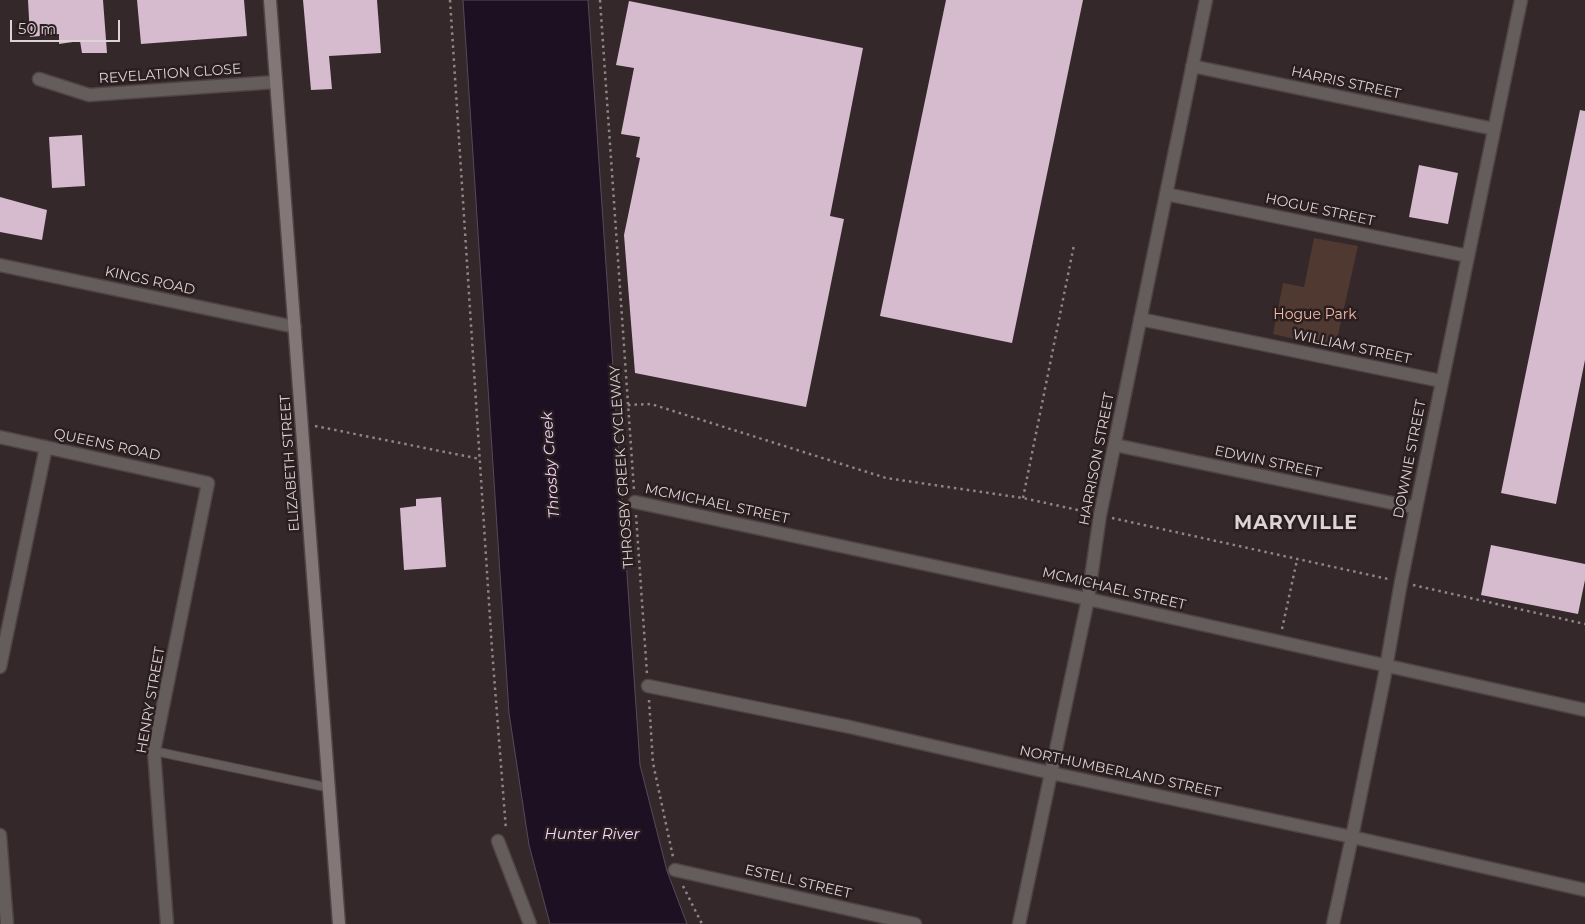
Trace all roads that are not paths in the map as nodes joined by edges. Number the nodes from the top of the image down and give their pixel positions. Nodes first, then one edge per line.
1 (270, 0) edge
2 (1206, 0) edge
3 (1521, 0) edge
4 (1192, 66) junction
5 (39, 79) dead end
6 (276, 82) junction
7 (1494, 129) junction
8 (1166, 194) junction
9 (1468, 256) junction
10 (0, 265) edge
11 (1140, 319) junction
12 (294, 326) junction
13 (1441, 381) junction
14 (0, 438) edge
15 (1115, 445) junction
16 (46, 447) junction
17 (208, 483) joint
18 (635, 502) road end
19 (1416, 508) junction
20 (1088, 599) junction
21 (0, 666) edge
22 (1386, 666) junction
23 (648, 686) road end
24 (1585, 710) edge
25 (154, 750) junction
26 (1051, 772) junction
27 (330, 788) junction
28 (0, 835) edge
29 (1352, 837) junction
30 (499, 845) road end
31 (675, 870) road end
32 (1585, 890) edge
33 (7, 924) edge
34 (167, 924) edge
35 (339, 924) edge
36 (530, 924) edge
37 (915, 924) edge
38 (1019, 924) edge
39 (1333, 924) edge

1 - 6 main road, ELIZABETH STREET
2 - 4 street, HARRISON STREET
3 - 7 street, DOWNIE STREET
4 - 7 street, HARRIS STREET
4 - 8 street, HARRISON STREET
5 - 6 street, REVELATION CLOSE
6 - 12 main road, ELIZABETH STREET
7 - 9 street, DOWNIE STREET
8 - 9 street, HOGUE STREET
8 - 11 street, HARRISON STREET
9 - 13 street, DOWNIE STREET
10 - 12 street, KINGS ROAD
11 - 13 street, WILLIAM STREET
11 - 15 street, HARRISON STREET
12 - 27 main road, ELIZABETH STREET
13 - 19 street, DOWNIE STREET
14 - 16 street, QUEENS ROAD
15 - 19 street, EDWIN STREET
15 - 20 street, HARRISON STREET
16 - 17 street, QUEENS ROAD
16 - 21 street
17 - 25 street, HENRY STREET
18 - 20 street, MCMICHAEL STREET
19 - 22 street, DOWNIE STREET
20 - 22 street, MCMICHAEL STREET
20 - 26 street, HARRISON STREET
22 - 24 street, MCMICHAEL STREET
22 - 29 street, DOWNIE STREET
23 - 26 street, NORTHUMBERLAND STREET
25 - 27 lane
25 - 34 street, HENRY STREET
26 - 29 street, NORTHUMBERLAND STREET
26 - 38 street, HARRISON STREET
27 - 35 main road, ELIZABETH STREET
28 - 33 street
29 - 32 street, NORTHUMBERLAND STREET
29 - 39 street, DOWNIE STREET
30 - 36 street
31 - 37 street, ESTELL STREET

